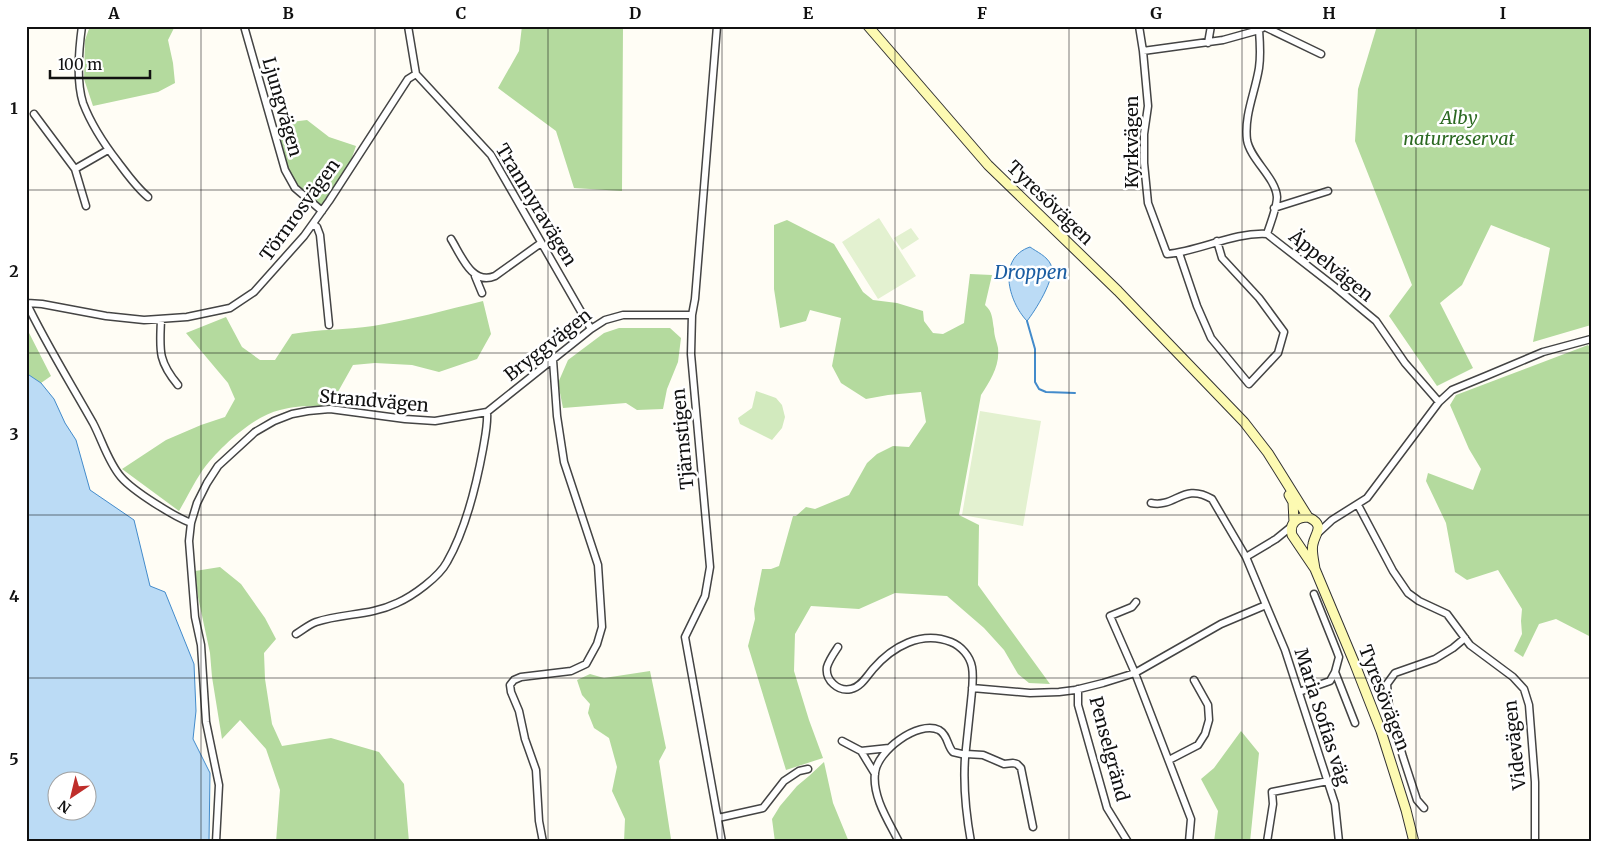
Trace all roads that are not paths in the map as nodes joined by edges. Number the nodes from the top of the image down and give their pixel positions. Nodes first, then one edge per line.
1 (82, 26) edge
2 (244, 26) edge
3 (408, 26) edge
4 (718, 26) edge
5 (868, 26) edge
6 (1139, 26) edge
7 (1211, 26) edge
8 (1263, 28) edge
9 (1208, 43) junction
10 (1144, 51) junction
11 (1321, 54) dead end
12 (416, 74) junction
13 (34, 114) dead end
14 (108, 150) junction
15 (76, 169) junction
16 (1328, 191) dead end
17 (148, 197) dead end
18 (86, 206) dead end
19 (1274, 208) junction
20 (322, 212) junction
21 (313, 224) junction
22 (1267, 234) junction
23 (451, 239) dead end
24 (1217, 241) junction
25 (541, 242) junction
26 (1179, 253) junction
27 (1167, 254) joint
28 (475, 276) junction
29 (482, 293) dead end
30 (26, 302) edge
31 (692, 316) junction
32 (161, 319) junction
33 (329, 325) dead end
34 (591, 329) junction
35 (1591, 339) edge
36 (553, 360) junction
37 (178, 385) dead end
38 (1218, 395) junction
39 (1439, 402) junction
40 (487, 412) junction
41 (1151, 503) dead end
42 (1358, 505) junction
43 (1311, 519) junction
44 (1332, 520) junction
45 (191, 523) junction
46 (1293, 524) junction
47 (1318, 533) junction
48 (1276, 539) junction
49 (1295, 540) junction
50 (1313, 542) junction
51 (1246, 557) junction
52 (1315, 569) junction
53 (1314, 594) dead end
54 (1136, 602) dead end
55 (1266, 605) junction
56 (296, 634) dead end
57 (1465, 638) junction
58 (838, 647) dead end
59 (1335, 672) junction
60 (1135, 673) junction
61 (1194, 680) dead end
62 (972, 688) junction
63 (1078, 689) junction
64 (1299, 692) junction
65 (1355, 723) dead end
66 (842, 741) dead end
67 (889, 748) junction
68 (861, 751) junction
69 (966, 754) junction
70 (1169, 760) junction
71 (808, 769) dead end
72 (875, 774) junction
73 (1328, 781) junction
74 (1424, 808) dead end
75 (718, 818) junction
76 (1033, 827) dead end
77 (216, 842) edge
78 (543, 842) edge
79 (722, 842) edge
80 (899, 842) edge
81 (971, 842) edge
82 (1128, 842) edge
83 (1189, 842) edge
84 (1267, 842) edge
85 (1339, 842) edge
86 (1414, 842) edge
87 (1534, 842) edge

1 - 14 street
2 - 20 street, Ljungvägen
3 - 12 street
4 - 31 street, Tjärnstigen
5 - 38 main road, Tyresövägen
6 - 10 street, Kyrkvägen
7 - 9 street
8 - 9 street
8 - 11 street
8 - 19 street
9 - 10 street
10 - 27 street, Kyrkvägen
12 - 20 street, Törnrosvägen
12 - 25 street, Tranmyravägen
13 - 15 street
14 - 15 street
14 - 17 street
15 - 18 street
16 - 19 street
19 - 22 street
20 - 21 street, Törnrosvägen
21 - 32 street, Törnrosvägen
21 - 33 street
22 - 24 street, Äppelvägen
22 - 39 street, Äppelvägen
23 - 28 street
24 - 26 street, Äppelvägen
24 - 26 street
25 - 28 street
25 - 34 street, Tranmyravägen
26 - 27 street, Äppelvägen
28 - 29 street
30 - 32 street, Törnrosvägen
30 - 45 street
31 - 34 street, Bryggvägen
31 - 75 street, Tjärnstigen
32 - 37 street
34 - 36 street, Bryggvägen
35 - 39 street
36 - 40 street, Bryggvägen
36 - 78 street
38 - 43 main road, Tyresövägen
38 - 46 main road, Tyresövägen
39 - 42 street
40 - 45 street, Strandvägen
40 - 56 street
41 - 51 street, Maria Sofias väg
42 - 44 street
42 - 57 street, Videvägen
43 - 44 street
43 - 46 main road
43 - 47 main road, Tyresövägen
44 - 47 street
45 - 77 street, Strandvägen
46 - 48 street
46 - 49 main road, Tyresövägen
47 - 50 main road
48 - 49 street
48 - 51 street
49 - 50 main road
49 - 52 main road, Tyresövägen
50 - 52 main road, Tyresövägen
51 - 55 street, Maria Sofias väg
52 - 86 main road, Tyresövägen
53 - 59 street
54 - 60 street
55 - 60 street
55 - 64 street, Maria Sofias väg
57 - 74 street
57 - 87 street, Videvägen
58 - 62 street
59 - 64 street
59 - 65 street
60 - 63 street
60 - 70 street
61 - 70 street
62 - 63 street
62 - 69 street
63 - 82 street, Penselgränd
64 - 73 street, Maria Sofias väg
66 - 68 street
67 - 68 street
67 - 69 street
67 - 72 street
68 - 72 street
69 - 76 street
69 - 81 street
70 - 83 street
71 - 75 street
72 - 80 street
73 - 84 street
73 - 85 street, Maria Sofias väg
75 - 79 street, Tjärnstigen

